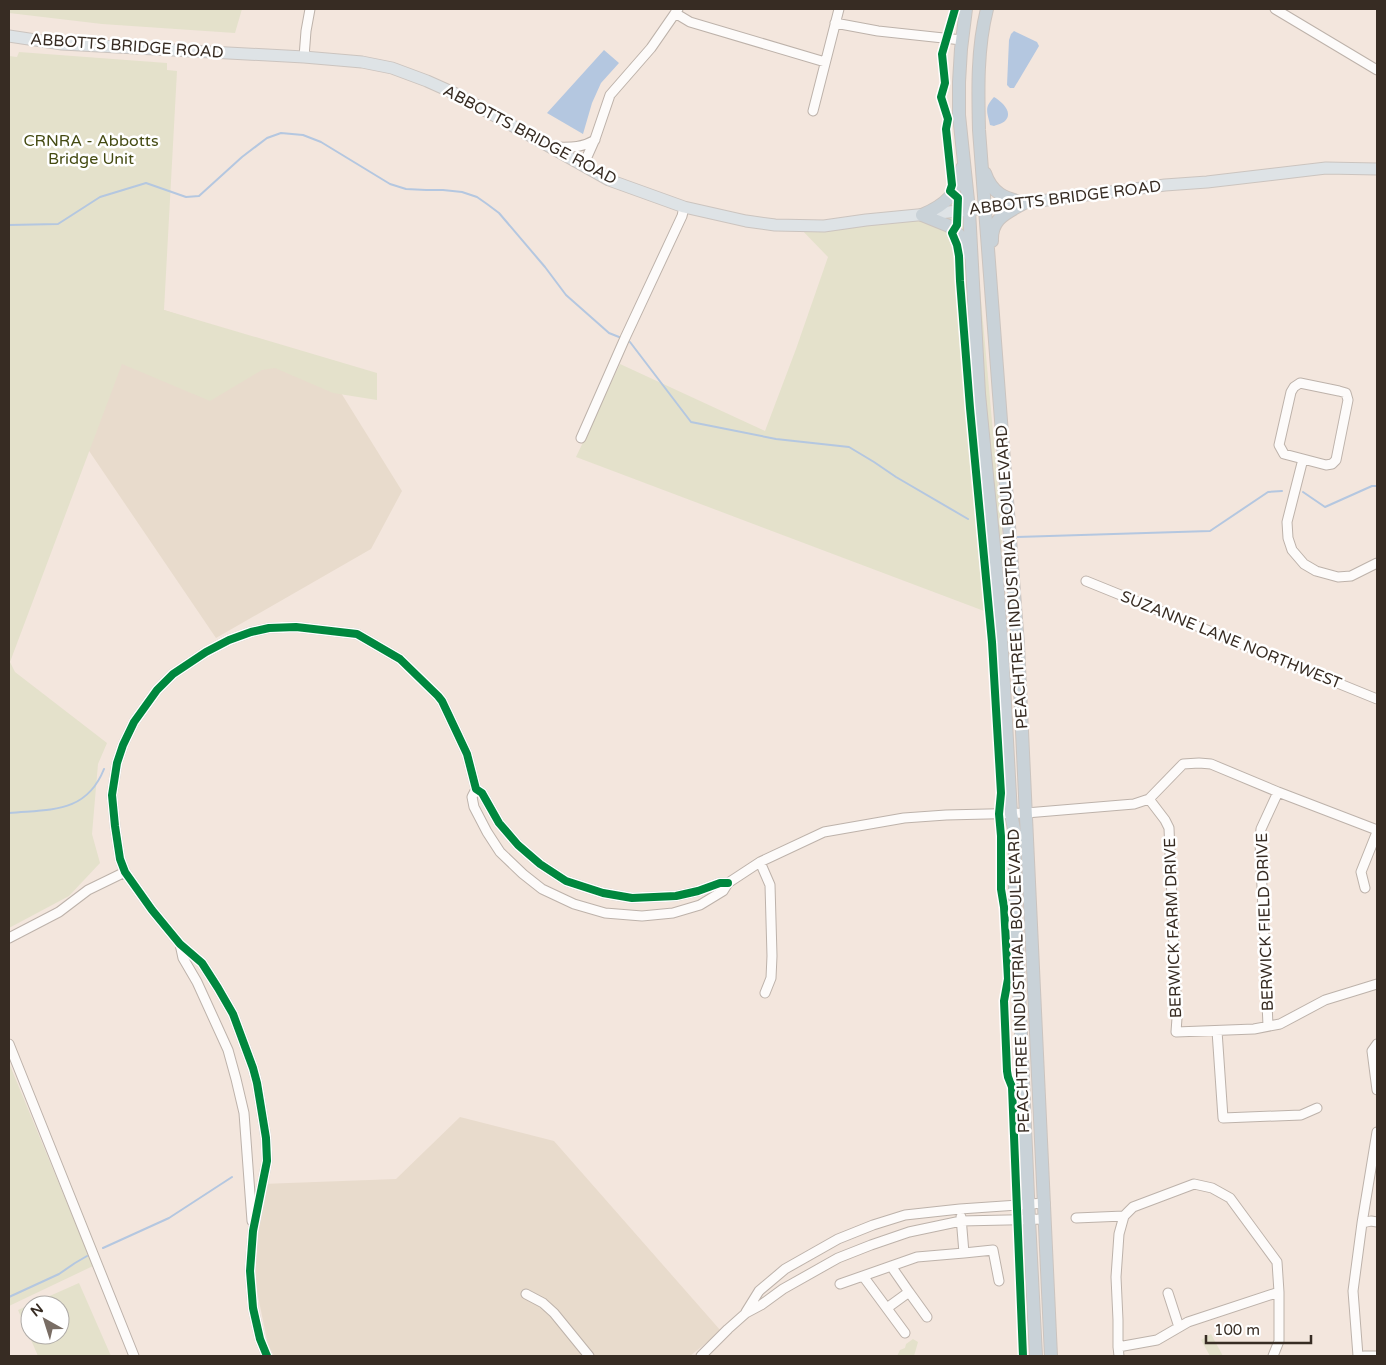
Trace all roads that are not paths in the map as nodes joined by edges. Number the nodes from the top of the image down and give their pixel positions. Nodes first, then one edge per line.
1 (310, 9) edge
2 (839, 9) edge
3 (966, 9) edge
4 (987, 9) edge
5 (1275, 9) edge
6 (676, 11) edge
7 (836, 22) junction
8 (9, 36) edge
9 (962, 40) junction
10 (304, 57) junction
11 (825, 62) junction
12 (1377, 70) edge
13 (813, 111) dead end
14 (595, 139) junction
15 (551, 147) junction
16 (964, 156) junction
17 (981, 162) junction
18 (582, 166) junction
19 (1377, 169) edge
20 (1024, 203) junction
21 (684, 207) junction
22 (984, 208) junction
23 (969, 210) junction
24 (922, 215) junction
25 (971, 257) junction
26 (989, 268) junction
27 (581, 438) dead end
28 (1303, 459) junction
29 (1377, 563) edge
30 (1086, 581) dead end
31 (1377, 699) edge
32 (476, 789) junction
33 (1278, 792) junction
34 (1149, 799) junction
35 (1026, 813) junction
36 (1011, 814) junction
37 (1377, 831) edge
38 (760, 862) junction
39 (125, 872) junction
40 (728, 883) junction
41 (1365, 888) dead end
42 (9, 938) edge
43 (180, 944) junction
44 (1377, 984) edge
45 (765, 993) dead end
46 (1268, 1026) junction
47 (1217, 1030) junction
48 (9, 1044) edge
49 (1375, 1047) edge
50 (1377, 1090) edge
51 (1317, 1108) dead end
52 (1377, 1132) edge
53 (1045, 1203) junction
54 (1029, 1204) junction
55 (960, 1209) junction
56 (1124, 1216) junction
57 (1076, 1218) dead end
58 (1045, 1219) junction
59 (1029, 1220) junction
60 (961, 1221) junction
61 (1377, 1222) edge
62 (1362, 1223) junction
63 (253, 1231) junction
64 (964, 1253) junction
65 (891, 1266) junction
66 (863, 1276) junction
67 (1000, 1281) dead end
68 (840, 1284) dead end
69 (908, 1292) junction
70 (1279, 1292) junction
71 (1168, 1293) dead end
72 (526, 1294) dead end
73 (887, 1308) junction
74 (746, 1313) junction
75 (927, 1317) dead end
76 (1179, 1327) junction
77 (905, 1333) dead end
78 (1118, 1352) edge
79 (1275, 1352) edge
80 (134, 1356) edge
81 (267, 1356) edge
82 (589, 1356) edge
83 (701, 1356) edge
84 (1036, 1356) edge
85 (1052, 1356) edge
86 (1285, 1356) edge
87 (1358, 1356) edge
88 (1364, 1356) edge
89 (1377, 1356) edge

1 - 10 street
2 - 7 street
3 - 9 highway, PEACHTREE INDUSTRIAL BOULEVARD
4 - 17 highway, PEACHTREE INDUSTRIAL BOULEVARD
5 - 12 street
6 - 11 street
6 - 14 street
7 - 9 street
7 - 11 street
8 - 10 main road, ABBOTTS BRIDGE ROAD
9 - 16 highway, PEACHTREE INDUSTRIAL BOULEVARD
10 - 15 main road, ABBOTTS BRIDGE ROAD
11 - 13 street
14 - 15 street
14 - 18 street
15 - 18 main road, ABBOTTS BRIDGE ROAD
16 - 23 highway, PEACHTREE INDUSTRIAL BOULEVARD
16 - 24 highway
17 - 20 highway
17 - 22 highway, PEACHTREE INDUSTRIAL BOULEVARD
18 - 21 main road, ABBOTTS BRIDGE ROAD
19 - 20 main road, ABBOTTS BRIDGE ROAD
20 - 22 main road, ABBOTTS BRIDGE ROAD
20 - 26 highway
21 - 24 main road, ABBOTTS BRIDGE ROAD
21 - 27 street
22 - 23 main road, ABBOTTS BRIDGE ROAD
22 - 26 highway, PEACHTREE INDUSTRIAL BOULEVARD
23 - 24 main road, ABBOTTS BRIDGE ROAD
23 - 25 highway, PEACHTREE INDUSTRIAL BOULEVARD
24 - 25 highway
25 - 36 highway, PEACHTREE INDUSTRIAL BOULEVARD
26 - 35 highway, PEACHTREE INDUSTRIAL BOULEVARD
28 - 28 street
28 - 29 street
30 - 31 street, SUZANNE LANE NORTHWEST
32 - 39 street
32 - 40 street
32 - 40 street
33 - 34 street
33 - 37 street
33 - 46 street, BERWICK FIELD DRIVE
34 - 35 street
34 - 47 street, BERWICK FARM DRIVE
35 - 36 street
35 - 53 highway, PEACHTREE INDUSTRIAL BOULEVARD
36 - 38 street
36 - 54 highway, PEACHTREE INDUSTRIAL BOULEVARD
37 - 41 street
38 - 40 street
38 - 45 street
39 - 42 street
39 - 43 street
43 - 63 street
43 - 63 street
44 - 46 street, BERWICK FARM DRIVE
46 - 47 street, BERWICK FARM DRIVE
47 - 51 street
48 - 80 street
49 - 50 street
52 - 62 street
53 - 54 street
53 - 58 highway, PEACHTREE INDUSTRIAL BOULEVARD
54 - 55 street
54 - 59 highway, PEACHTREE INDUSTRIAL BOULEVARD
55 - 60 street
55 - 74 street
56 - 57 street
56 - 70 street
56 - 78 street
58 - 59 street
58 - 85 highway, PEACHTREE INDUSTRIAL BOULEVARD
59 - 60 street
59 - 84 highway, PEACHTREE INDUSTRIAL BOULEVARD
60 - 64 street
60 - 74 street
61 - 62 street
62 - 87 street
63 - 81 street
64 - 65 street
64 - 67 street
65 - 66 street
65 - 69 street
66 - 68 street
66 - 73 street
69 - 73 street
69 - 75 street
70 - 76 street
70 - 79 street
71 - 76 street
72 - 82 street
73 - 77 street
74 - 83 street
76 - 78 street
79 - 86 street
88 - 89 street

